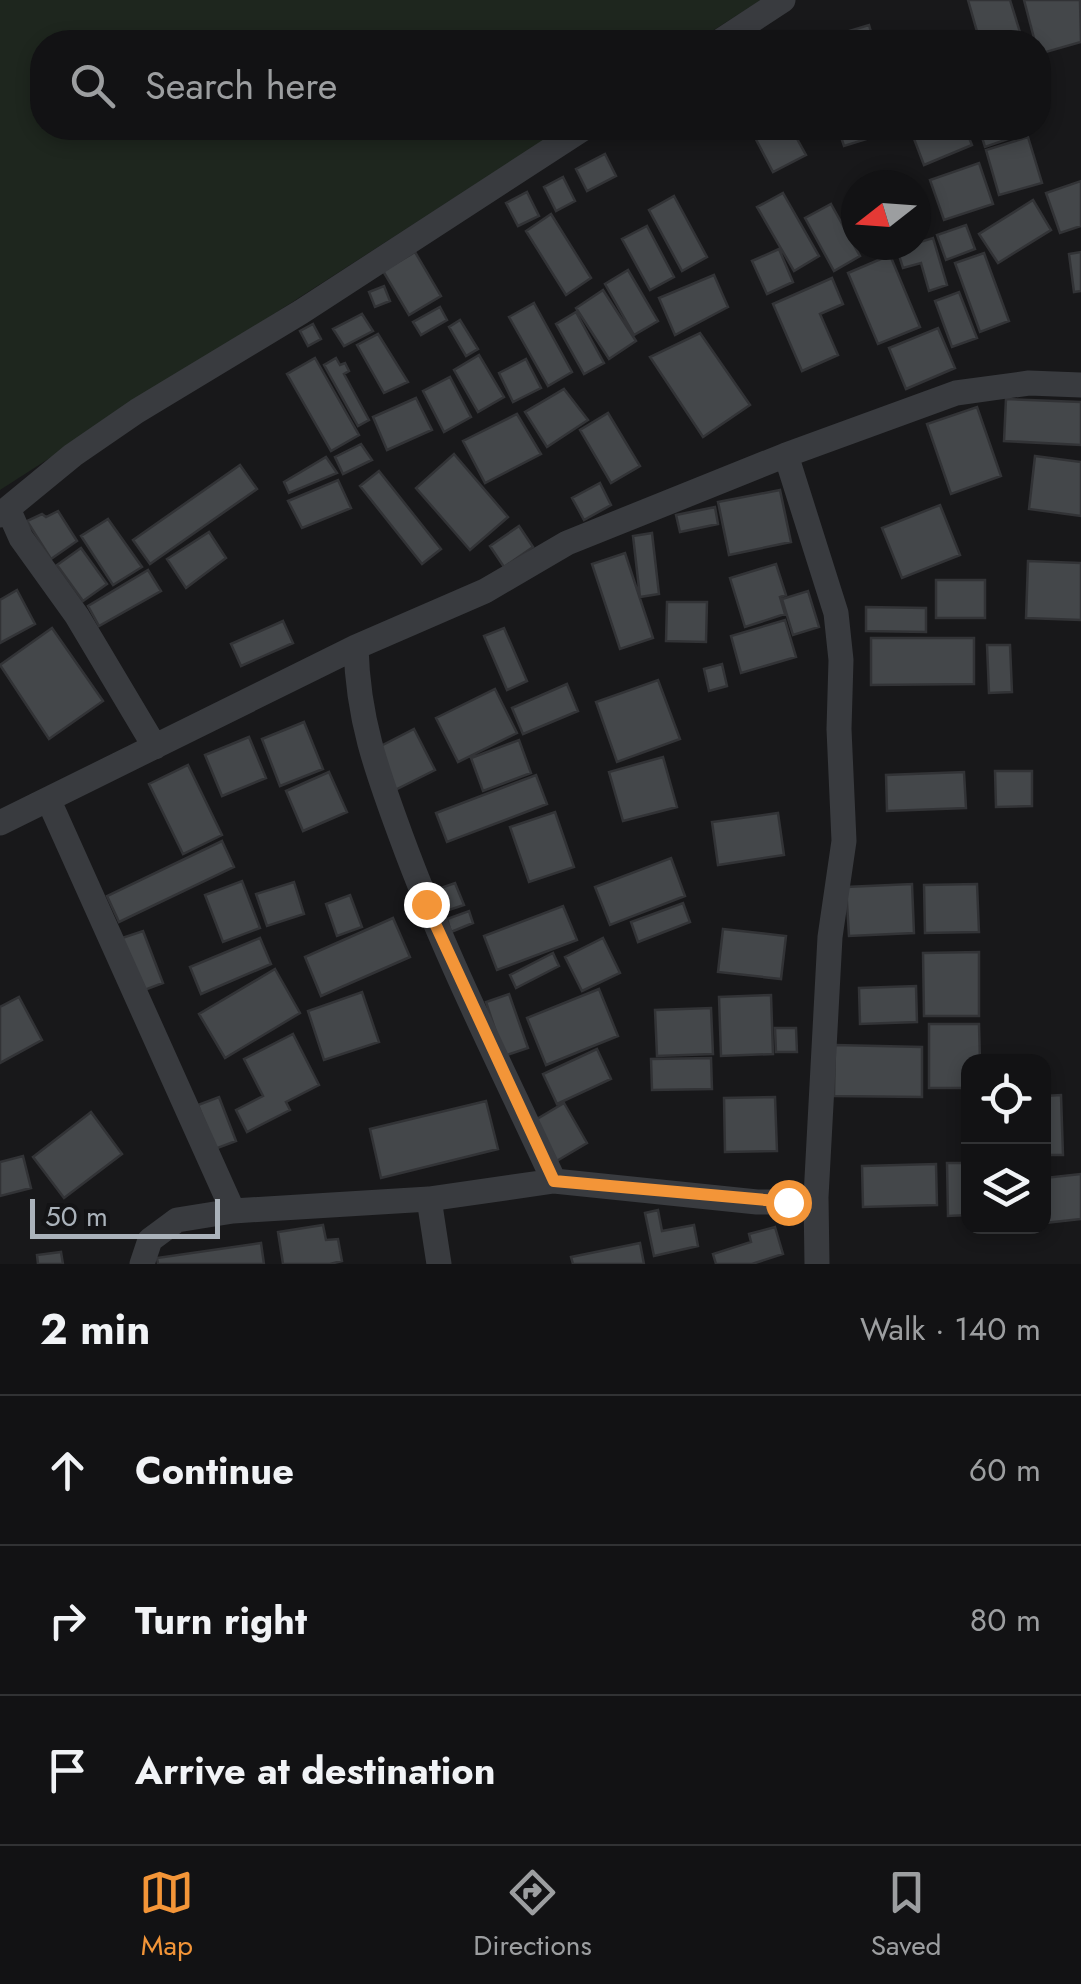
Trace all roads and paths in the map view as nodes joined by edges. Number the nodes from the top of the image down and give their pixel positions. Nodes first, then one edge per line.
1 (782, 0) edge
2 (738, 30) edge
3 (566, 140) edge
4 (1081, 385) edge
5 (786, 455) junction
6 (4, 514) edge
7 (356, 648) junction
8 (154, 747) junction
9 (49, 801) junction
10 (0, 822) edge
11 (554, 1181) junction
12 (816, 1197) junction
13 (430, 1199) junction
14 (234, 1211) junction
15 (142, 1264) edge
16 (440, 1264) edge
17 (817, 1264) edge

1 - 2 street
3 - 6 street
4 - 5 street
5 - 7 street
5 - 12 street
6 - 8 street
7 - 8 street
7 - 11 street
8 - 9 street
9 - 10 street
9 - 14 street
11 - 12 street
11 - 13 street
12 - 17 street
13 - 14 street
13 - 16 street
14 - 15 street

